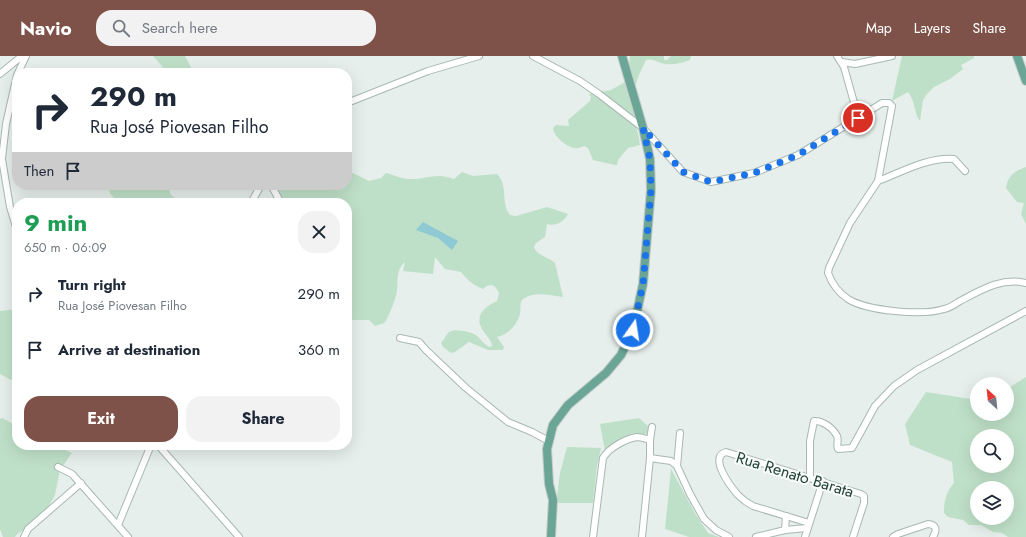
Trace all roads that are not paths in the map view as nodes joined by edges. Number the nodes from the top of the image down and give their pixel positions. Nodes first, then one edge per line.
1 (22, 56) edge
2 (26, 56) edge
3 (479, 56) edge
4 (533, 56) edge
5 (622, 56) edge
6 (837, 56) edge
7 (892, 56) edge
8 (1017, 56) edge
9 (842, 62) junction
10 (855, 64) junction
11 (8, 67) junction
12 (20, 68) edge
13 (12, 71) edge
14 (846, 73) junction
15 (0, 74) edge
16 (1026, 80) edge
17 (12, 97) edge
18 (352, 101) edge
19 (855, 106) dead end
20 (643, 128) junction
21 (965, 170) dead end
22 (878, 181) junction
23 (12, 214) edge
24 (1026, 283) edge
25 (1026, 311) edge
26 (400, 338) dead end
27 (652, 427) dead end
28 (680, 433) dead end
29 (650, 440) junction
30 (549, 441) junction
31 (149, 450) edge
32 (162, 450) edge
33 (650, 458) junction
34 (677, 466) junction
35 (58, 467) dead end
36 (810, 478) junction
37 (823, 481) junction
38 (80, 483) junction
39 (786, 516) junction
40 (118, 525) junction
41 (808, 526) junction
42 (785, 530) junction
43 (24, 537) edge
44 (128, 537) edge
45 (239, 537) edge
46 (551, 537) edge
47 (593, 537) edge
48 (642, 537) edge
49 (730, 537) edge
50 (756, 537) edge
51 (805, 537) edge
52 (853, 537) edge
53 (893, 537) edge
54 (933, 537) edge

1 - 11 street
2 - 12 street
3 - 18 street
4 - 20 street
5 - 20 main road
6 - 9 street
7 - 10 street
8 - 16 main road
9 - 10 street
9 - 14 street
10 - 14 street
11 - 13 street
11 - 15 street
14 - 19 street
17 - 23 street
20 - 22 street
20 - 30 main road
21 - 22 street
22 - 24 street
25 - 36 street
26 - 30 street
27 - 29 street
28 - 34 street
29 - 33 street
29 - 47 street
30 - 46 main road
31 - 40 street
32 - 45 street
33 - 34 street
33 - 48 street
34 - 49 street
35 - 38 street
36 - 37 street, Rua Renato Barata
36 - 39 street, Rua Renato Barata
37 - 41 street
37 - 52 street, Rua Renato Barata
38 - 40 street
38 - 43 street
39 - 41 street
39 - 42 street
40 - 44 street
41 - 42 street
41 - 51 street
42 - 50 street
53 - 54 street

